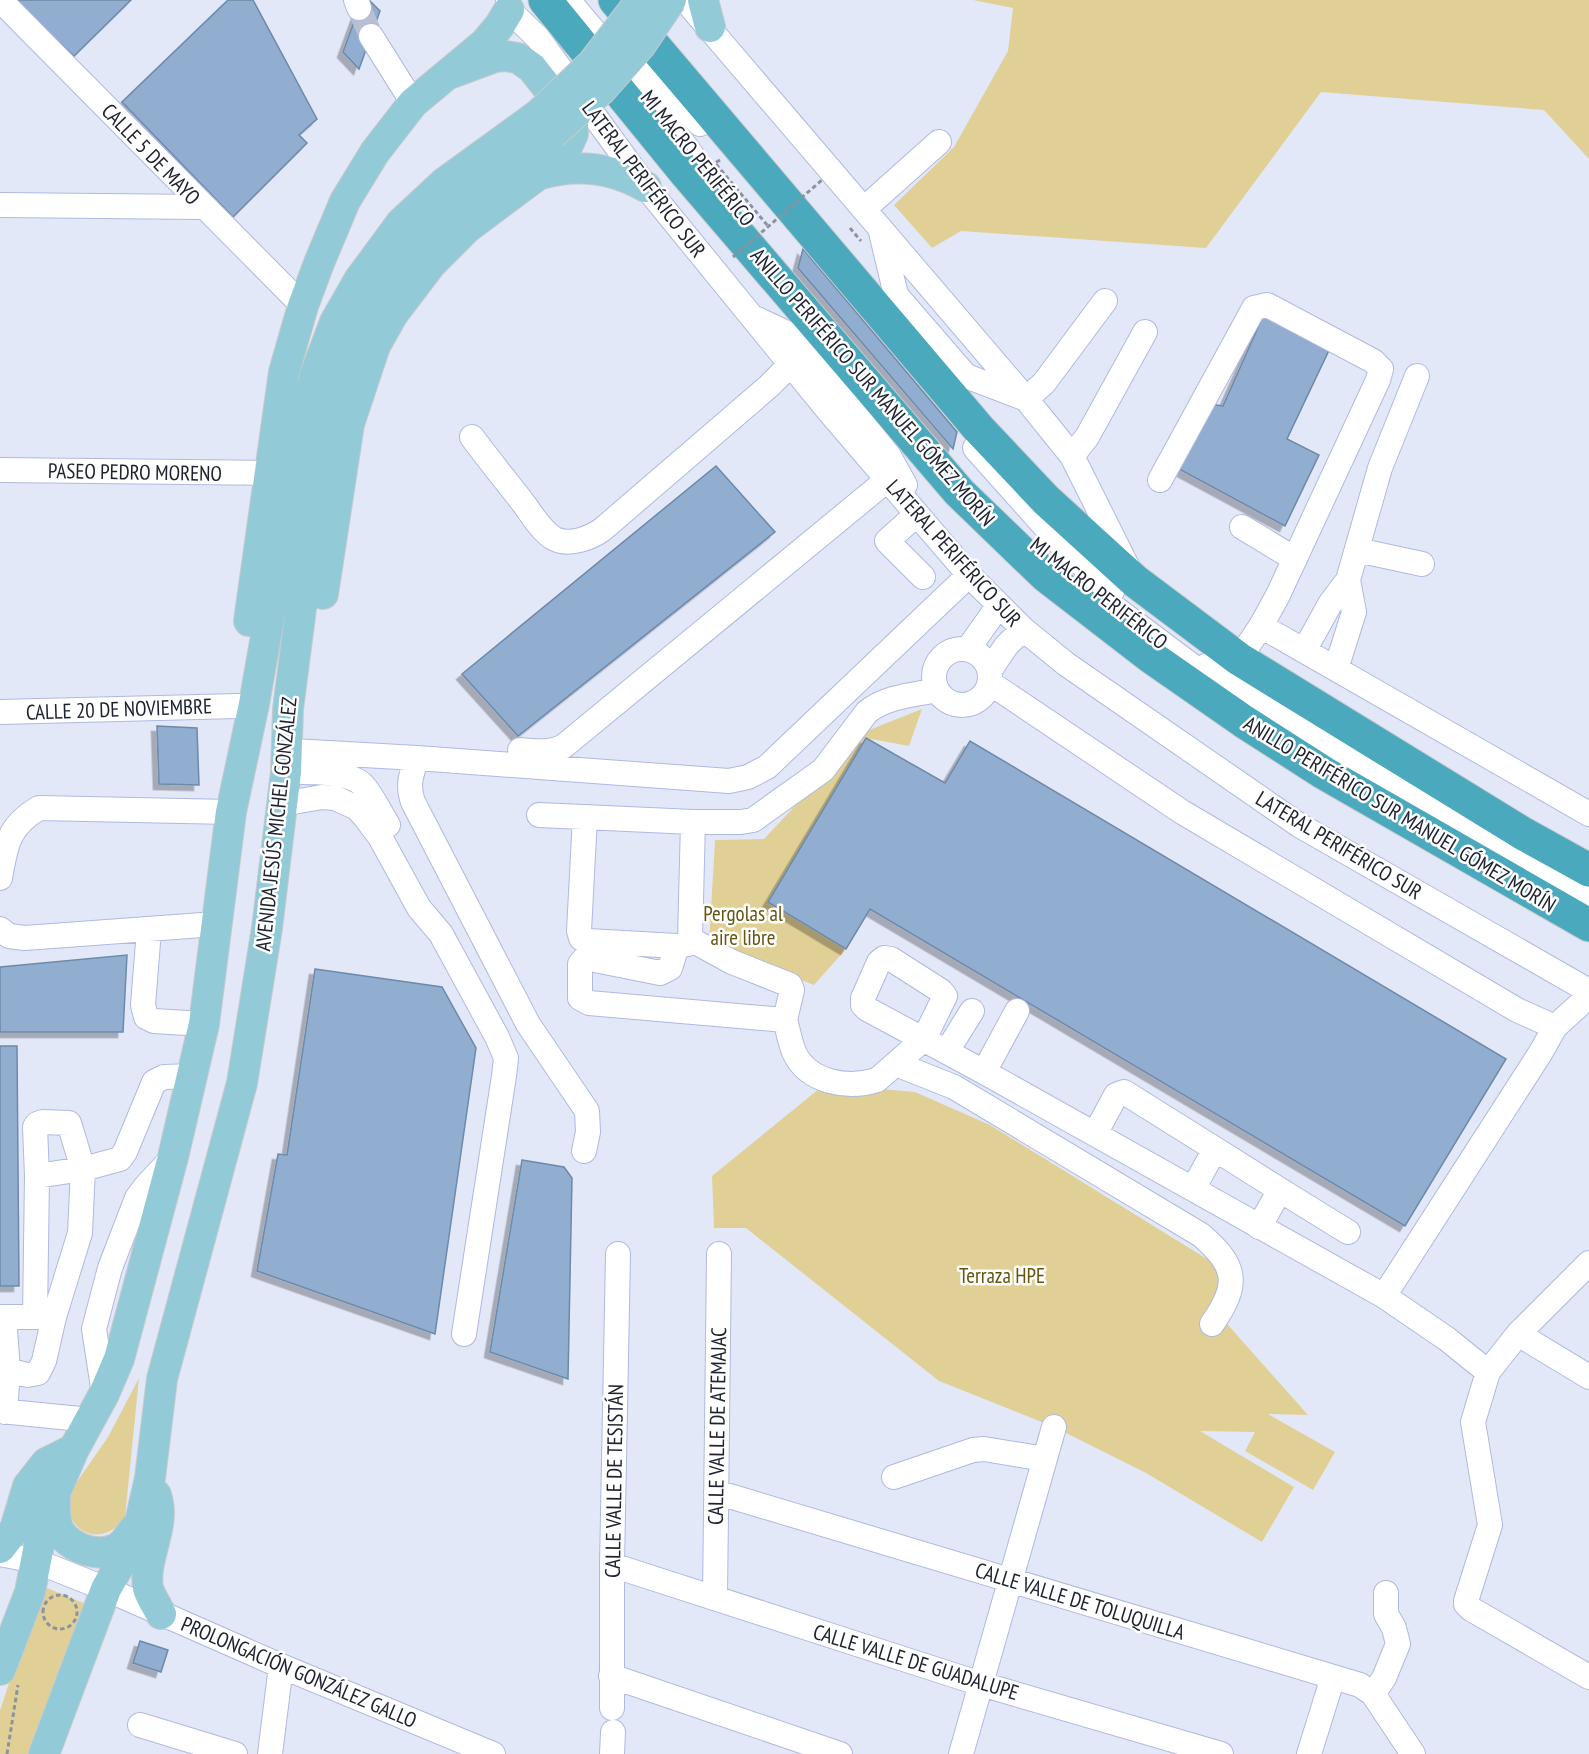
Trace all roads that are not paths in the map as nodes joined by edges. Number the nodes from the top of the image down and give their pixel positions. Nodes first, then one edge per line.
1 (0, 0) edge
2 (545, 0) edge
3 (568, 0) edge
4 (584, 0) edge
5 (615, 0) edge
6 (641, 0) edge
7 (671, 0) edge
8 (685, 0) edge
9 (508, 5) edge
10 (706, 14) edge
11 (371, 36) tunnel mouth
12 (449, 74) junction
13 (413, 103) junction
14 (546, 124) junction
15 (939, 142) dead end
16 (538, 175) junction
17 (646, 187) junction
18 (0, 205) edge
19 (203, 207) junction
20 (872, 218) junction
21 (1105, 301) dead end
22 (303, 306) junction
23 (752, 317) junction
24 (1145, 332) dead end
25 (790, 364) junction
26 (1417, 376) dead end
27 (1026, 399) junction
28 (472, 437) dead end
29 (1072, 456) junction
30 (0, 470) edge
31 (271, 473) junction
32 (888, 480) junction
33 (1160, 480) dead end
34 (924, 522) junction
35 (1242, 527) dead end
36 (1357, 550) junction
37 (1295, 559) junction
38 (1422, 564) dead end
39 (969, 575) junction
40 (922, 577) dead end
41 (1348, 580) junction
42 (1135, 581) junction
43 (999, 604) junction
44 (1261, 626) junction
45 (1023, 629) junction
46 (968, 649) junction
47 (1304, 651) junction
48 (1239, 659) junction
49 (1336, 669) junction
50 (990, 677) junction
51 (938, 690) junction
52 (238, 706) junction
53 (0, 712) edge
54 (293, 752) junction
55 (417, 758) junction
56 (239, 767) junction
57 (282, 804) junction
58 (231, 812) junction
59 (1589, 814) edge
60 (539, 815) dead end
61 (585, 817) junction
62 (693, 822) junction
63 (1522, 833) junction
64 (1589, 847) edge
65 (1589, 870) edge
66 (1495, 872) junction
67 (0, 878) edge
68 (1589, 896) edge
69 (1589, 906) edge
70 (216, 924) junction
71 (1589, 925) edge
72 (0, 929) edge
73 (149, 930) junction
74 (441, 934) junction
75 (1589, 939) edge
76 (683, 942) junction
77 (1589, 991) edge
78 (1589, 996) edge
79 (972, 1011) dead end
80 (1017, 1011) dead end
81 (1589, 1011) edge
82 (785, 1020) junction
83 (204, 1024) junction
84 (1555, 1026) junction
85 (947, 1052) junction
86 (1541, 1052) junction
87 (896, 1064) junction
88 (984, 1072) junction
89 (193, 1076) junction
90 (1095, 1134) junction
91 (1215, 1149) junction
92 (584, 1151) dead end
93 (83, 1169) junction
94 (37, 1176) junction
95 (1193, 1189) junction
96 (1280, 1190) junction
97 (1218, 1204) junction
98 (1259, 1227) junction
99 (1348, 1232) dead end
100 (1201, 1235) junction
101 (618, 1254) dead end
102 (719, 1254) dead end
103 (1589, 1263) edge
104 (1384, 1296) junction
105 (2, 1317) edge
106 (45, 1317) junction
107 (1212, 1324) dead end
108 (464, 1334) dead end
109 (1518, 1334) junction
110 (8, 1370) junction
111 (1488, 1372) junction
112 (1589, 1377) edge
113 (97, 1407) junction
114 (3, 1412) edge
115 (1054, 1427) dead end
116 (74, 1449) junction
117 (1045, 1460) junction
118 (894, 1477) dead end
119 (150, 1478) junction
120 (716, 1492) junction
121 (55, 1493) junction
122 (140, 1522) junction
123 (0, 1548) edge
124 (0, 1554) edge
125 (36, 1561) junction
126 (612, 1565) junction
127 (1011, 1580) junction
128 (106, 1589) junction
129 (1386, 1593) dead end
130 (715, 1598) junction
131 (161, 1614) junction
132 (280, 1666) junction
133 (9, 1673) edge
134 (610, 1677) junction
135 (1333, 1677) junction
136 (1589, 1677) edge
137 (981, 1684) junction
138 (1373, 1694) junction
139 (612, 1708) dead end
140 (140, 1725) dead end
141 (44, 1754) edge
142 (235, 1754) edge
143 (270, 1754) edge
144 (493, 1754) edge
145 (840, 1754) edge
146 (961, 1754) edge
147 (1221, 1754) edge
148 (1310, 1754) edge
149 (1413, 1754) edge

1 - 19 street, CALLE 5 DE MAYO
2 - 66 highway, ANILLO PERIFÉRICO SUR MANUEL GÓMEZ MORÍN
3 - 69 street, MI MACRO PERIFÉRICO
4 - 68 street, MI MACRO PERIFÉRICO
5 - 42 highway
6 - 14 main road, AVENIDA JESÚS MICHEL GONZÁLEZ, bridge
7 - 14 main road, AVENIDA JESÚS MICHEL GONZÁLEZ, bridge
8 - 10 street
9 - 12 main road
9 - 17 street, LATERAL PERIFÉRICO SUR
10 - 20 street
11 - 13 street
12 - 13 main road
12 - 16 main road
13 - 22 main road
14 - 54 main road, AVENIDA JESÚS MICHEL GONZÁLEZ
14 - 56 main road, AVENIDA JESÚS MICHEL GONZÁLEZ
15 - 20 street
16 - 17 main road
16 - 54 main road
17 - 23 street, LATERAL PERIFÉRICO SUR
18 - 19 street
19 - 22 street, CALLE 5 DE MAYO
20 - 27 street
21 - 27 street
22 - 31 main road
23 - 25 street, LATERAL PERIFÉRICO SUR
23 - 34 street
24 - 29 street
25 - 28 street
25 - 32 street, LATERAL PERIFÉRICO SUR
26 - 36 street
27 - 29 street
29 - 42 street
30 - 31 street, PASEO PEDRO MORENO
31 - 52 main road
32 - 34 street, LATERAL PERIFÉRICO SUR
32 - 54 street
33 - 37 street
34 - 39 street, LATERAL PERIFÉRICO SUR
34 - 40 street
35 - 37 street
36 - 38 street
36 - 41 street
37 - 44 street
39 - 43 street, LATERAL PERIFÉRICO SUR
39 - 55 street
41 - 47 street
41 - 49 street
42 - 48 highway
43 - 45 street, LATERAL PERIFÉRICO SUR
43 - 46 street
44 - 47 street
44 - 48 street
45 - 50 street
45 - 77 street, LATERAL PERIFÉRICO SUR
46 - 50 street
46 - 51 street
47 - 49 street
48 - 63 highway
49 - 59 street
50 - 51 street
50 - 84 street
51 - 62 street
52 - 53 street, CALLE 20 DE NOVIEMBRE
52 - 56 main road
54 - 55 street
54 - 57 main road, AVENIDA JESÚS MICHEL GONZÁLEZ
54 - 74 street
55 - 92 street
56 - 58 main road, AVENIDA JESÚS MICHEL GONZÁLEZ
57 - 74 street
57 - 119 main road, AVENIDA JESÚS MICHEL GONZÁLEZ
58 - 67 street
58 - 70 main road, AVENIDA JESÚS MICHEL GONZÁLEZ
60 - 61 street
61 - 62 street
61 - 76 street
62 - 76 street
63 - 64 highway
63 - 65 highway
66 - 71 highway, ANILLO PERIFÉRICO SUR MANUEL GÓMEZ MORÍN
66 - 75 highway
70 - 73 street
70 - 83 main road, AVENIDA JESÚS MICHEL GONZÁLEZ
72 - 73 street
73 - 83 street
74 - 108 street
76 - 82 street
76 - 82 street
78 - 84 street
79 - 85 street
80 - 88 street
81 - 86 street
82 - 87 street
83 - 89 main road, AVENIDA JESÚS MICHEL GONZÁLEZ
84 - 86 street
85 - 87 street
85 - 88 street
86 - 104 street
87 - 100 street
88 - 90 street
89 - 93 street
89 - 113 main road, AVENIDA JESÚS MICHEL GONZÁLEZ
90 - 91 street
90 - 95 street
91 - 95 street
91 - 96 street
93 - 94 street
93 - 94 street
93 - 106 street
94 - 106 street
95 - 97 street
96 - 98 street
96 - 99 street
97 - 98 street
97 - 100 street
98 - 104 street
100 - 107 street
101 - 126 street, CALLE VALLE DE TESISTÁN
102 - 120 street, CALLE VALLE DE ATEMAJAC
103 - 109 street
104 - 111 street
105 - 106 street
105 - 110 street
106 - 110 street
109 - 111 street
109 - 112 street
110 - 114 street
111 - 136 street
113 - 114 street
113 - 116 main road, AVENIDA JESÚS MICHEL GONZÁLEZ
115 - 117 street
116 - 121 main road, AVENIDA JESÚS MICHEL GONZÁLEZ
116 - 123 main road
117 - 118 street
117 - 127 street
119 - 122 main road, AVENIDA JESÚS MICHEL GONZÁLEZ
119 - 131 main road
120 - 127 street, CALLE VALLE DE TOLUQUILLA
120 - 130 street, CALLE VALLE DE ATEMAJAC
121 - 122 main road
121 - 125 main road, AVENIDA JESÚS MICHEL GONZÁLEZ
122 - 128 main road, AVENIDA JESÚS MICHEL GONZÁLEZ
124 - 125 street, PROLONGACIÓN GONZÁLEZ GALLO
125 - 128 street, PROLONGACIÓN GONZÁLEZ GALLO
125 - 133 main road, AVENIDA JESÚS MICHEL GONZÁLEZ
126 - 130 street, CALLE VALLE DE GUADALUPE
126 - 134 street, CALLE VALLE DE TESISTÁN
127 - 135 street, CALLE VALLE DE TOLUQUILLA
127 - 137 street
128 - 131 street, PROLONGACIÓN GONZÁLEZ GALLO
128 - 141 main road, AVENIDA JESÚS MICHEL GONZÁLEZ
129 - 138 street
130 - 137 street, CALLE VALLE DE GUADALUPE
131 - 132 street, PROLONGACIÓN GONZÁLEZ GALLO
132 - 143 street
132 - 144 street, PROLONGACIÓN GONZÁLEZ GALLO
134 - 139 street, CALLE VALLE DE TESISTÁN
134 - 145 street
135 - 138 street, CALLE VALLE DE TOLUQUILLA
135 - 148 street
137 - 146 street
137 - 147 street, CALLE VALLE DE GUADALUPE
138 - 149 street
140 - 142 street

